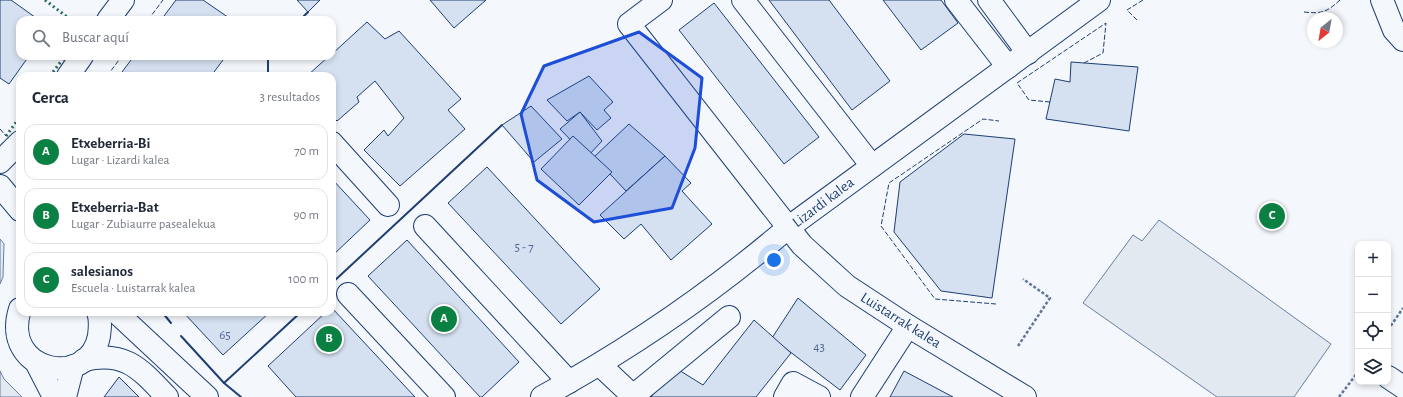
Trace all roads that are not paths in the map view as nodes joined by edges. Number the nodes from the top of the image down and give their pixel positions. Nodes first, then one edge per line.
1 (122, 0) edge
2 (661, 0) edge
3 (743, 0) edge
4 (956, 0) edge
5 (989, 0) edge
6 (1099, 0) edge
7 (1382, 0) edge
8 (111, 16) edge
9 (1403, 40) edge
10 (1028, 53) junction
11 (79, 60) edge
12 (1008, 67) junction
13 (71, 72) edge
14 (16, 146) edge
15 (336, 147) edge
16 (0, 162) edge
17 (872, 166) junction
18 (0, 186) edge
19 (16, 205) edge
20 (388, 205) dead end
21 (425, 226) dead end
22 (789, 227) junction
23 (348, 294) dead end
24 (17, 316) edge
25 (98, 316) edge
26 (120, 316) edge
27 (729, 317) dead end
28 (908, 326) junction
29 (36, 362) junction
30 (79, 363) junction
31 (600, 365) junction
32 (1391, 379) edge
33 (569, 382) junction
34 (1403, 387) edge
35 (54, 397) edge
36 (65, 397) edge
37 (167, 397) edge
38 (207, 397) edge
39 (444, 397) edge
40 (542, 397) edge
41 (633, 397) edge
42 (784, 397) edge
43 (820, 397) edge
44 (862, 397) edge
45 (1025, 397) edge

1 - 8 street
2 - 22 street, Luistarrak kalea
3 - 17 street
4 - 12 street
5 - 10 street
6 - 10 street, Lizardi kalea
7 - 9 street
10 - 12 street, Lizardi kalea
11 - 13 street
12 - 17 street, Lizardi kalea
14 - 16 street
15 - 20 street
17 - 22 street, Lizardi kalea
18 - 19 street
21 - 33 street
22 - 28 street, Luistarrak kalea
22 - 31 street, Lizardi kalea
23 - 39 street
24 - 29 street
25 - 30 street
26 - 38 street
27 - 41 street
28 - 44 street
28 - 45 street, Luistarrak kalea
29 - 30 street
29 - 35 street
30 - 36 street
30 - 37 street
31 - 33 street, Lizardi kalea
31 - 41 street
32 - 34 street
33 - 40 street, Lizardi kalea
42 - 43 street

